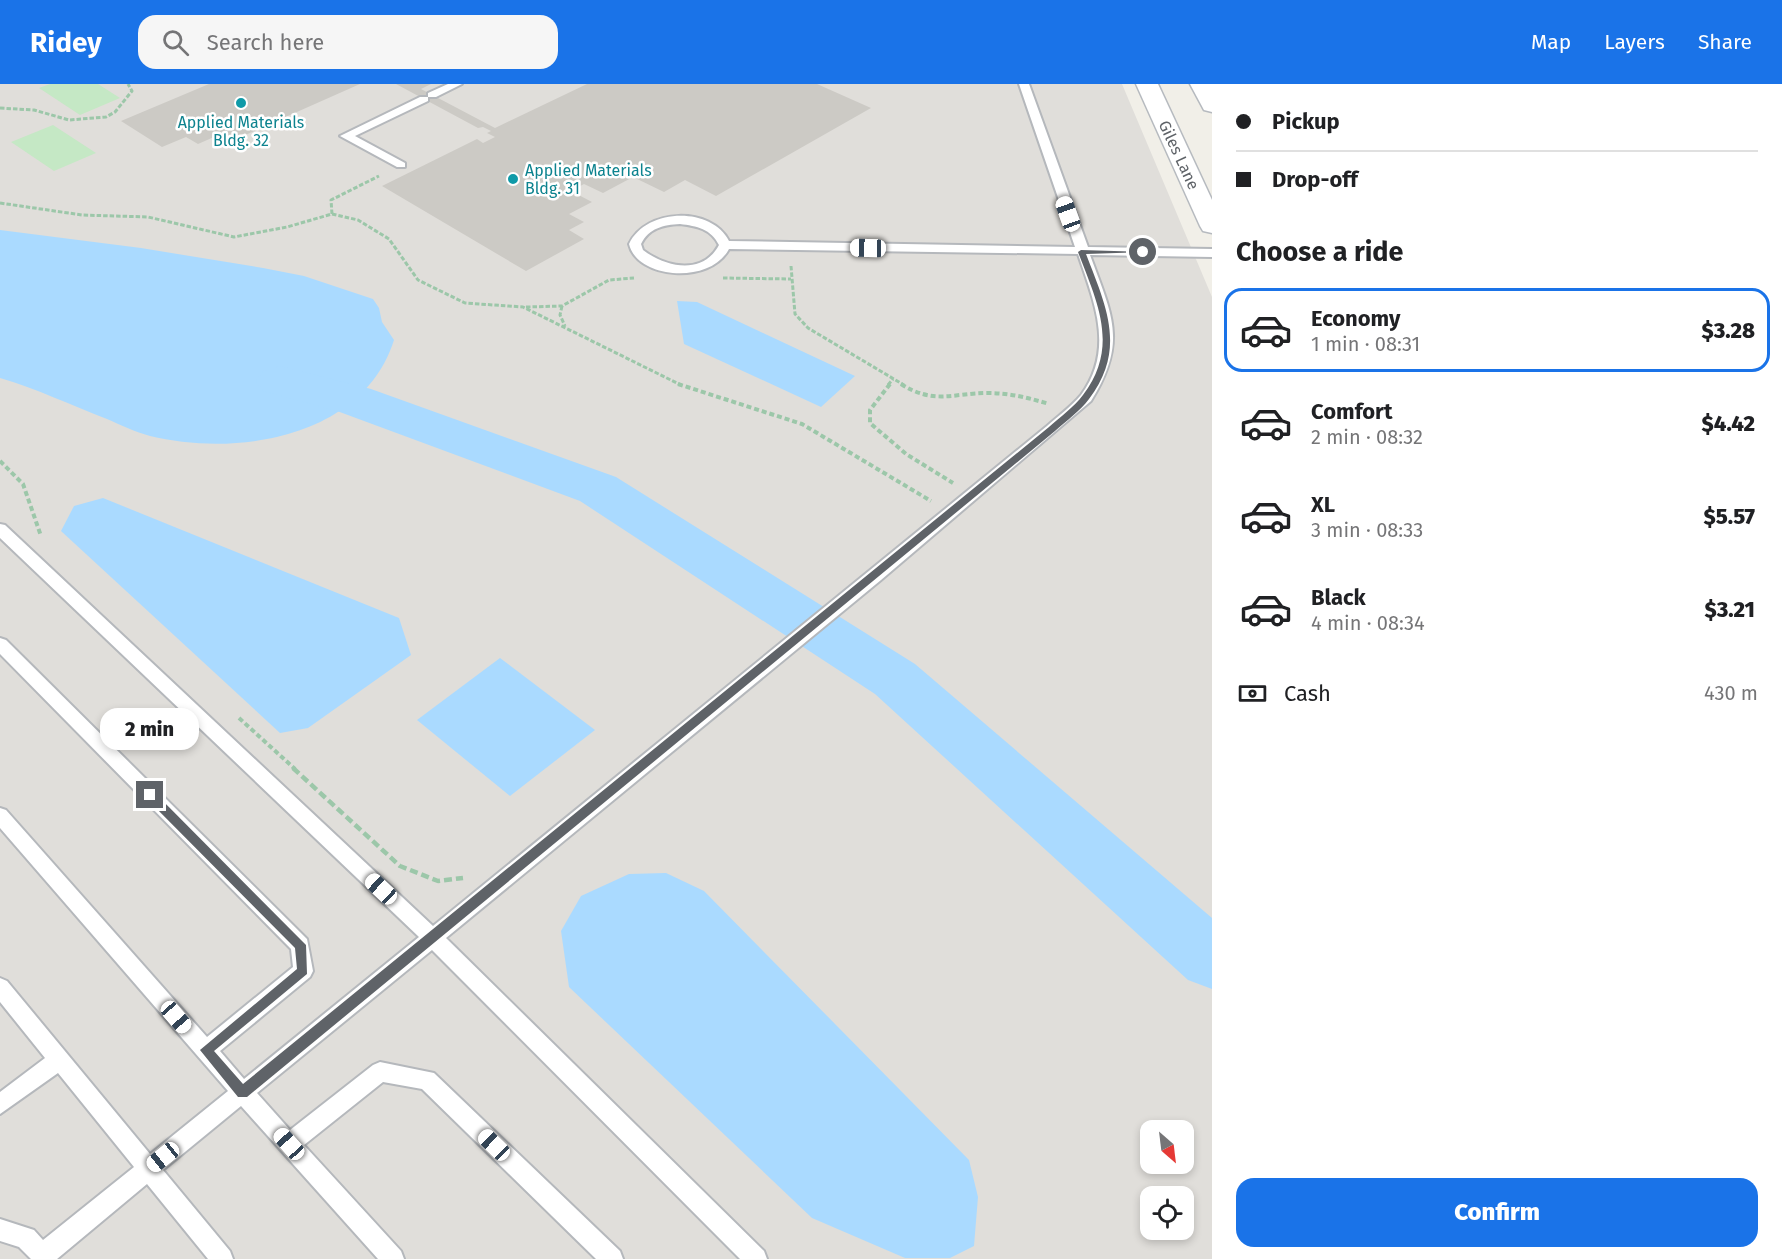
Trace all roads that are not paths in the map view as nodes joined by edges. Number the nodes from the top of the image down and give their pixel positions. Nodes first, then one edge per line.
1 (457, 84) edge
2 (1024, 84) edge
3 (1147, 84) edge
4 (1201, 84) edge
5 (1212, 105) edge
6 (401, 165) road end
7 (1212, 226) edge
8 (725, 245) junction
9 (1081, 252) junction
10 (1212, 253) edge
11 (0, 529) edge
12 (0, 644) edge
13 (0, 815) edge
14 (433, 938) junction
15 (0, 987) edge
16 (206, 1050) junction
17 (59, 1060) junction
18 (243, 1093) junction
19 (0, 1104) edge
20 (289, 1144) junction
21 (147, 1170) junction
22 (0, 1230) edge
23 (45, 1256) edge
24 (222, 1259) edge
25 (393, 1259) edge
26 (612, 1259) edge
27 (756, 1259) edge

1 - 6 lane
2 - 9 lane
3 - 7 street, Giles Lane
4 - 5 street
8 - 8 lane
8 - 9 lane
9 - 10 lane
9 - 14 lane
11 - 14 lane
12 - 16 lane
13 - 16 lane
14 - 18 lane
14 - 27 lane
15 - 17 lane
16 - 18 lane
17 - 19 lane
17 - 21 lane
18 - 20 lane
18 - 21 lane
20 - 25 lane
20 - 26 lane
21 - 23 lane
21 - 24 lane
22 - 23 lane

